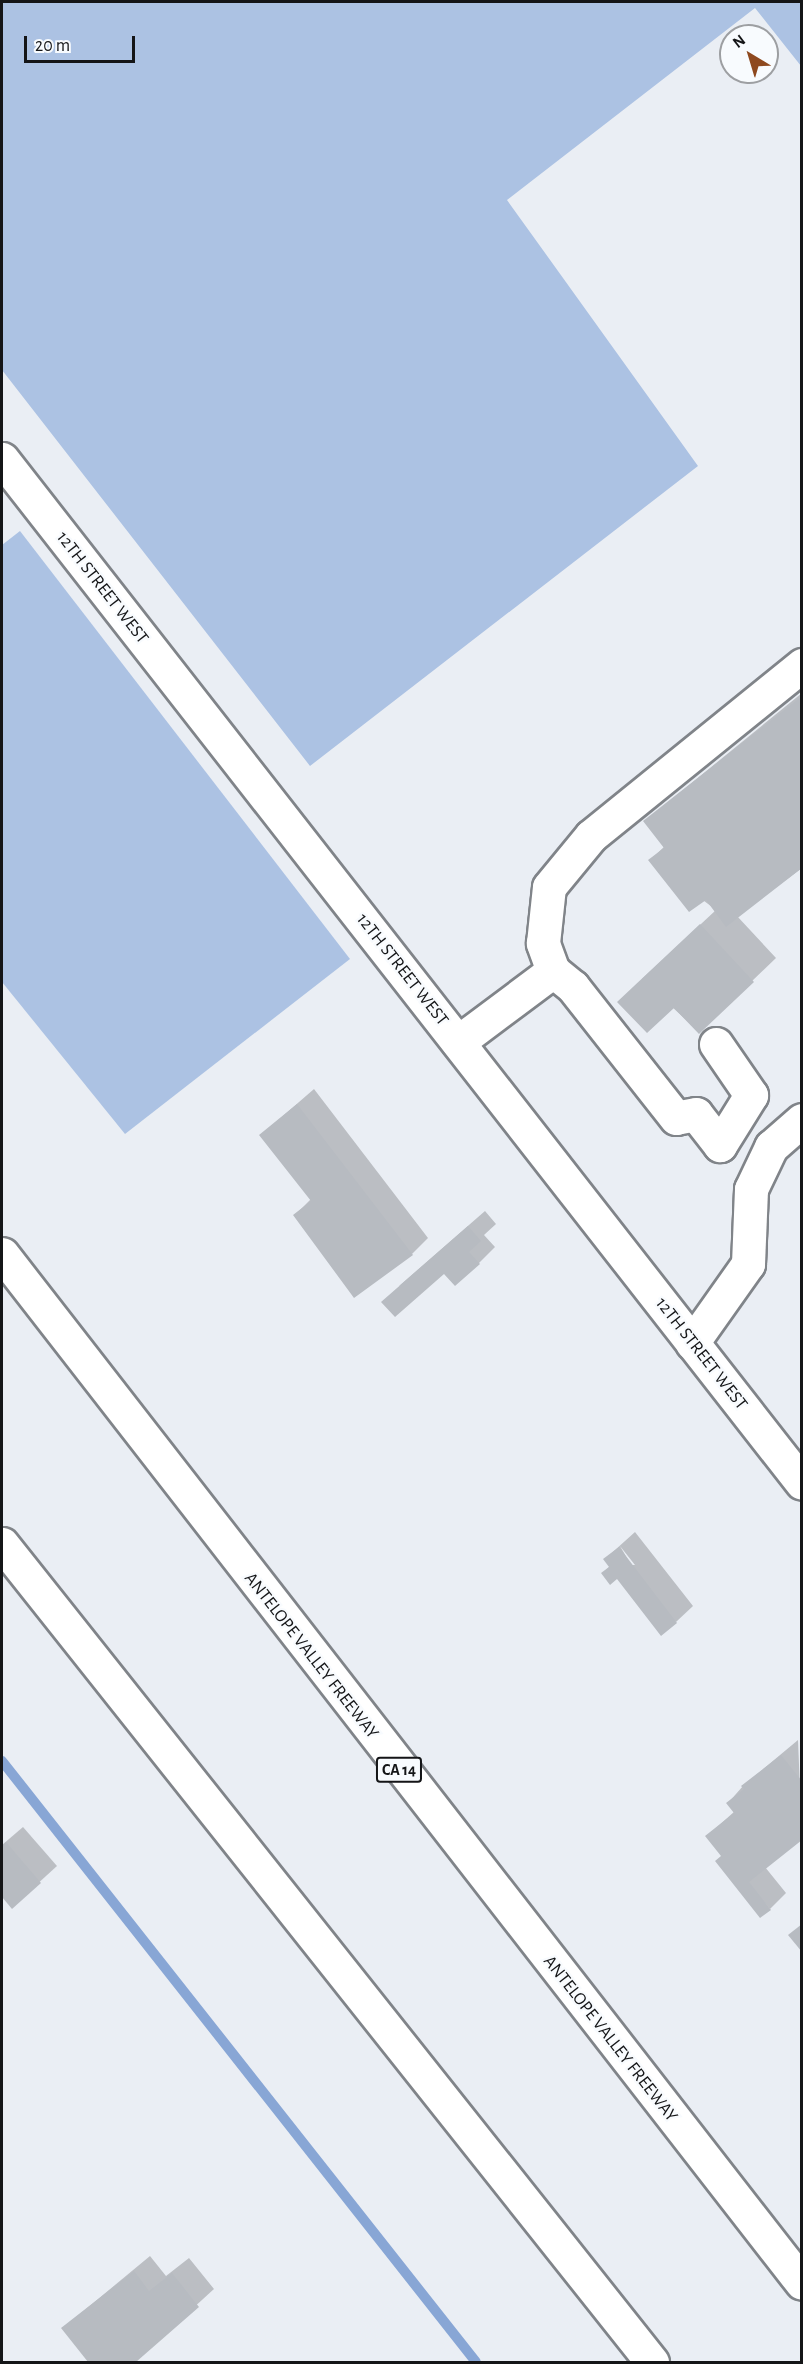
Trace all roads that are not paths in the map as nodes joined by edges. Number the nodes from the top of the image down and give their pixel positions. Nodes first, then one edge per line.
1 (2, 459) edge
2 (801, 665) edge
3 (553, 971) junction
4 (458, 1042) junction
5 (716, 1044) dead end
6 (801, 1120) edge
7 (717, 1141) junction
8 (751, 1189) junction
9 (2, 1254) edge
10 (692, 1342) junction
11 (801, 1483) edge
12 (2, 1544) edge
13 (801, 2283) edge
14 (652, 2362) edge

1 - 4 main road, 12TH STREET WEST
2 - 3 main road
3 - 4 main road
3 - 7 main road
4 - 10 main road, 12TH STREET WEST
5 - 7 main road
6 - 8 main road
7 - 8 main road
8 - 10 main road
9 - 13 main road, ANTELOPE VALLEY FREEWAY / CA 14
10 - 11 main road, 12TH STREET WEST
12 - 14 main road

